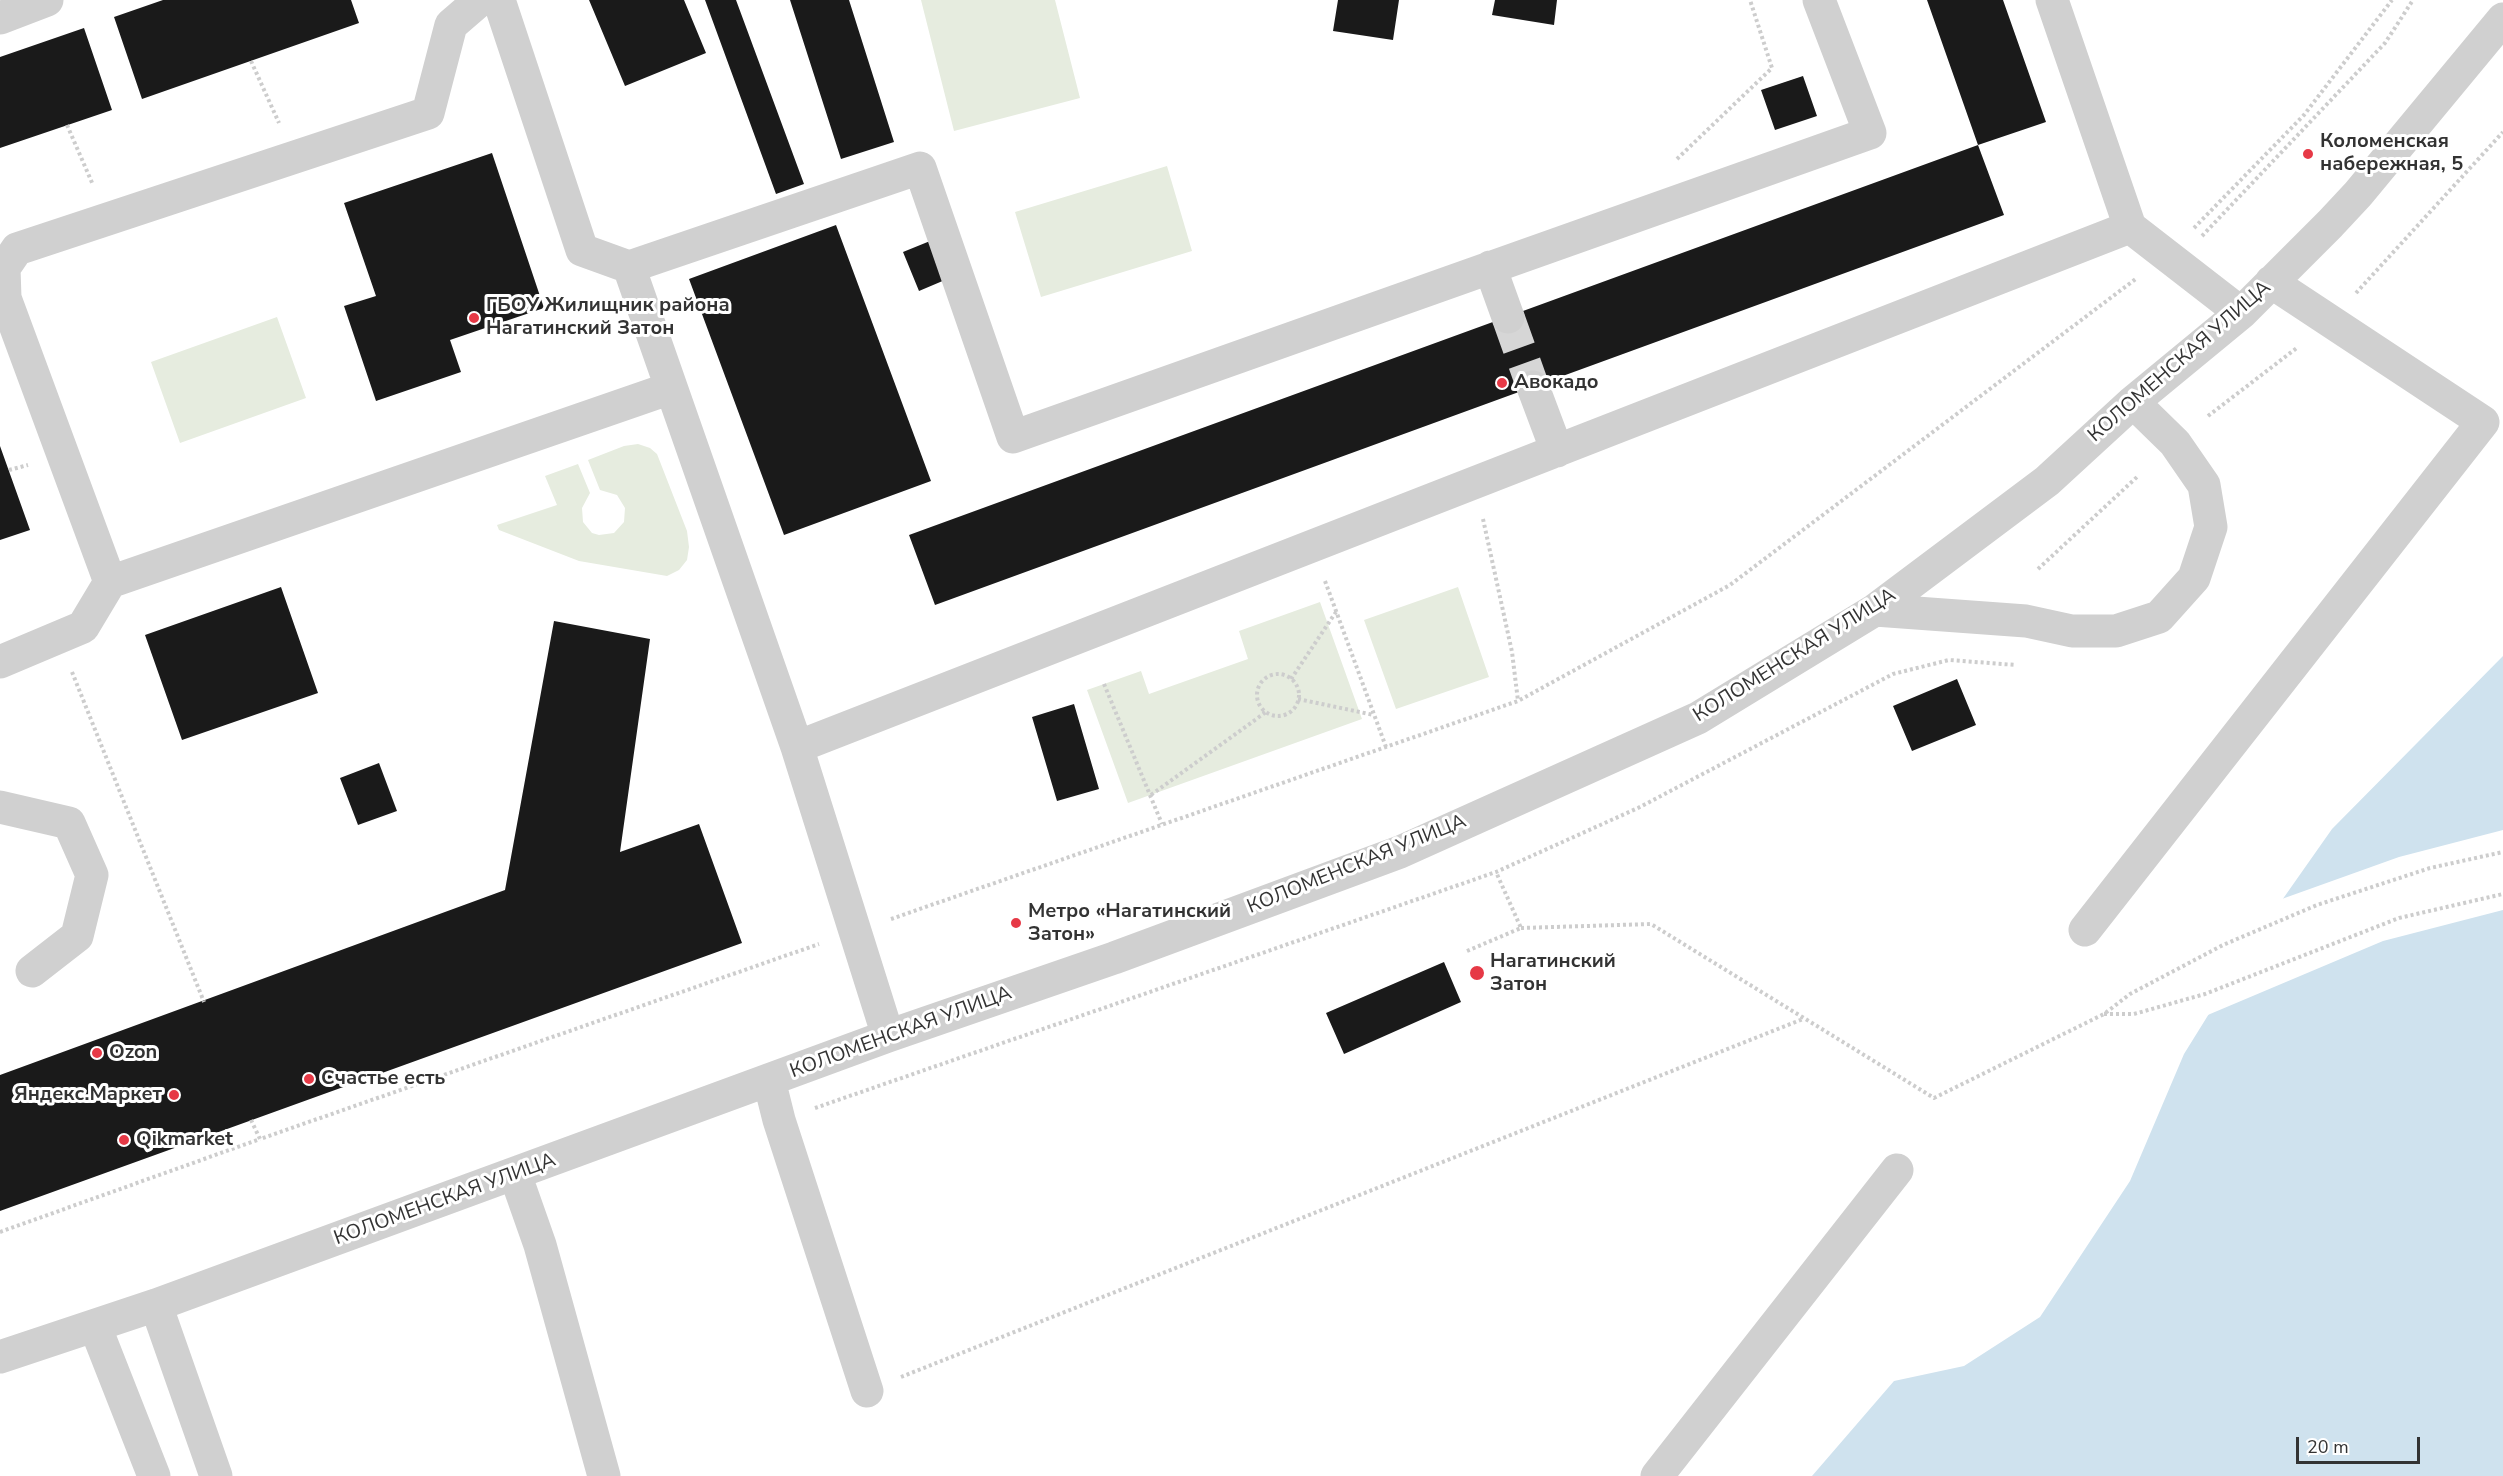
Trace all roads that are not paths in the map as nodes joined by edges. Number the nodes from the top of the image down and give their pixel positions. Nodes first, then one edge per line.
1 (47, 0) edge
2 (480, 0) edge
3 (499, 0) edge
4 (1819, 0) edge
5 (2052, 0) edge
6 (0, 18) edge
7 (2503, 20) edge
8 (2130, 227) junction
9 (629, 267) junction
10 (1490, 267) junction
11 (2271, 282) junction
12 (2241, 313) junction
13 (1508, 317) tunnel mouth
14 (1533, 387) tunnel mouth
15 (670, 388) junction
16 (2133, 402) junction
17 (1557, 451) junction
18 (110, 582) junction
19 (1875, 610) junction
20 (0, 662) edge
21 (796, 747) junction
22 (0, 807) edge
23 (2085, 930) dead end
24 (32, 971) dead end
25 (888, 1036) junction
26 (769, 1080) junction
27 (1897, 1170) dead end
28 (515, 1174) junction
29 (156, 1305) junction
30 (95, 1326) junction
31 (0, 1357) edge
32 (867, 1391) road end
33 (154, 1476) edge
34 (216, 1476) edge
35 (604, 1476) edge
36 (1657, 1476) edge

1 - 6 street
2 - 18 street
3 - 9 street
4 - 10 street
5 - 8 street
7 - 11 street, КОЛОМЕНСКАЯ УЛИЦА
8 - 12 street
8 - 17 street
9 - 10 street
9 - 15 street
10 - 13 street
11 - 12 street, КОЛОМЕНСКАЯ УЛИЦА
11 - 23 street
12 - 16 street, КОЛОМЕНСКАЯ УЛИЦА
14 - 17 street
15 - 18 street
15 - 21 street
16 - 19 street, КОЛОМЕНСКАЯ УЛИЦА
16 - 19 street
17 - 21 street
18 - 20 street
19 - 25 street, КОЛОМЕНСКАЯ УЛИЦА
21 - 25 street
22 - 24 street
25 - 26 street, КОЛОМЕНСКАЯ УЛИЦА
26 - 28 street, КОЛОМЕНСКАЯ УЛИЦА
26 - 32 street
27 - 36 street
28 - 29 street, КОЛОМЕНСКАЯ УЛИЦА
28 - 35 street
29 - 30 street, КОЛОМЕНСКАЯ УЛИЦА
29 - 34 street
30 - 31 street, КОЛОМЕНСКАЯ УЛИЦА
30 - 33 street

